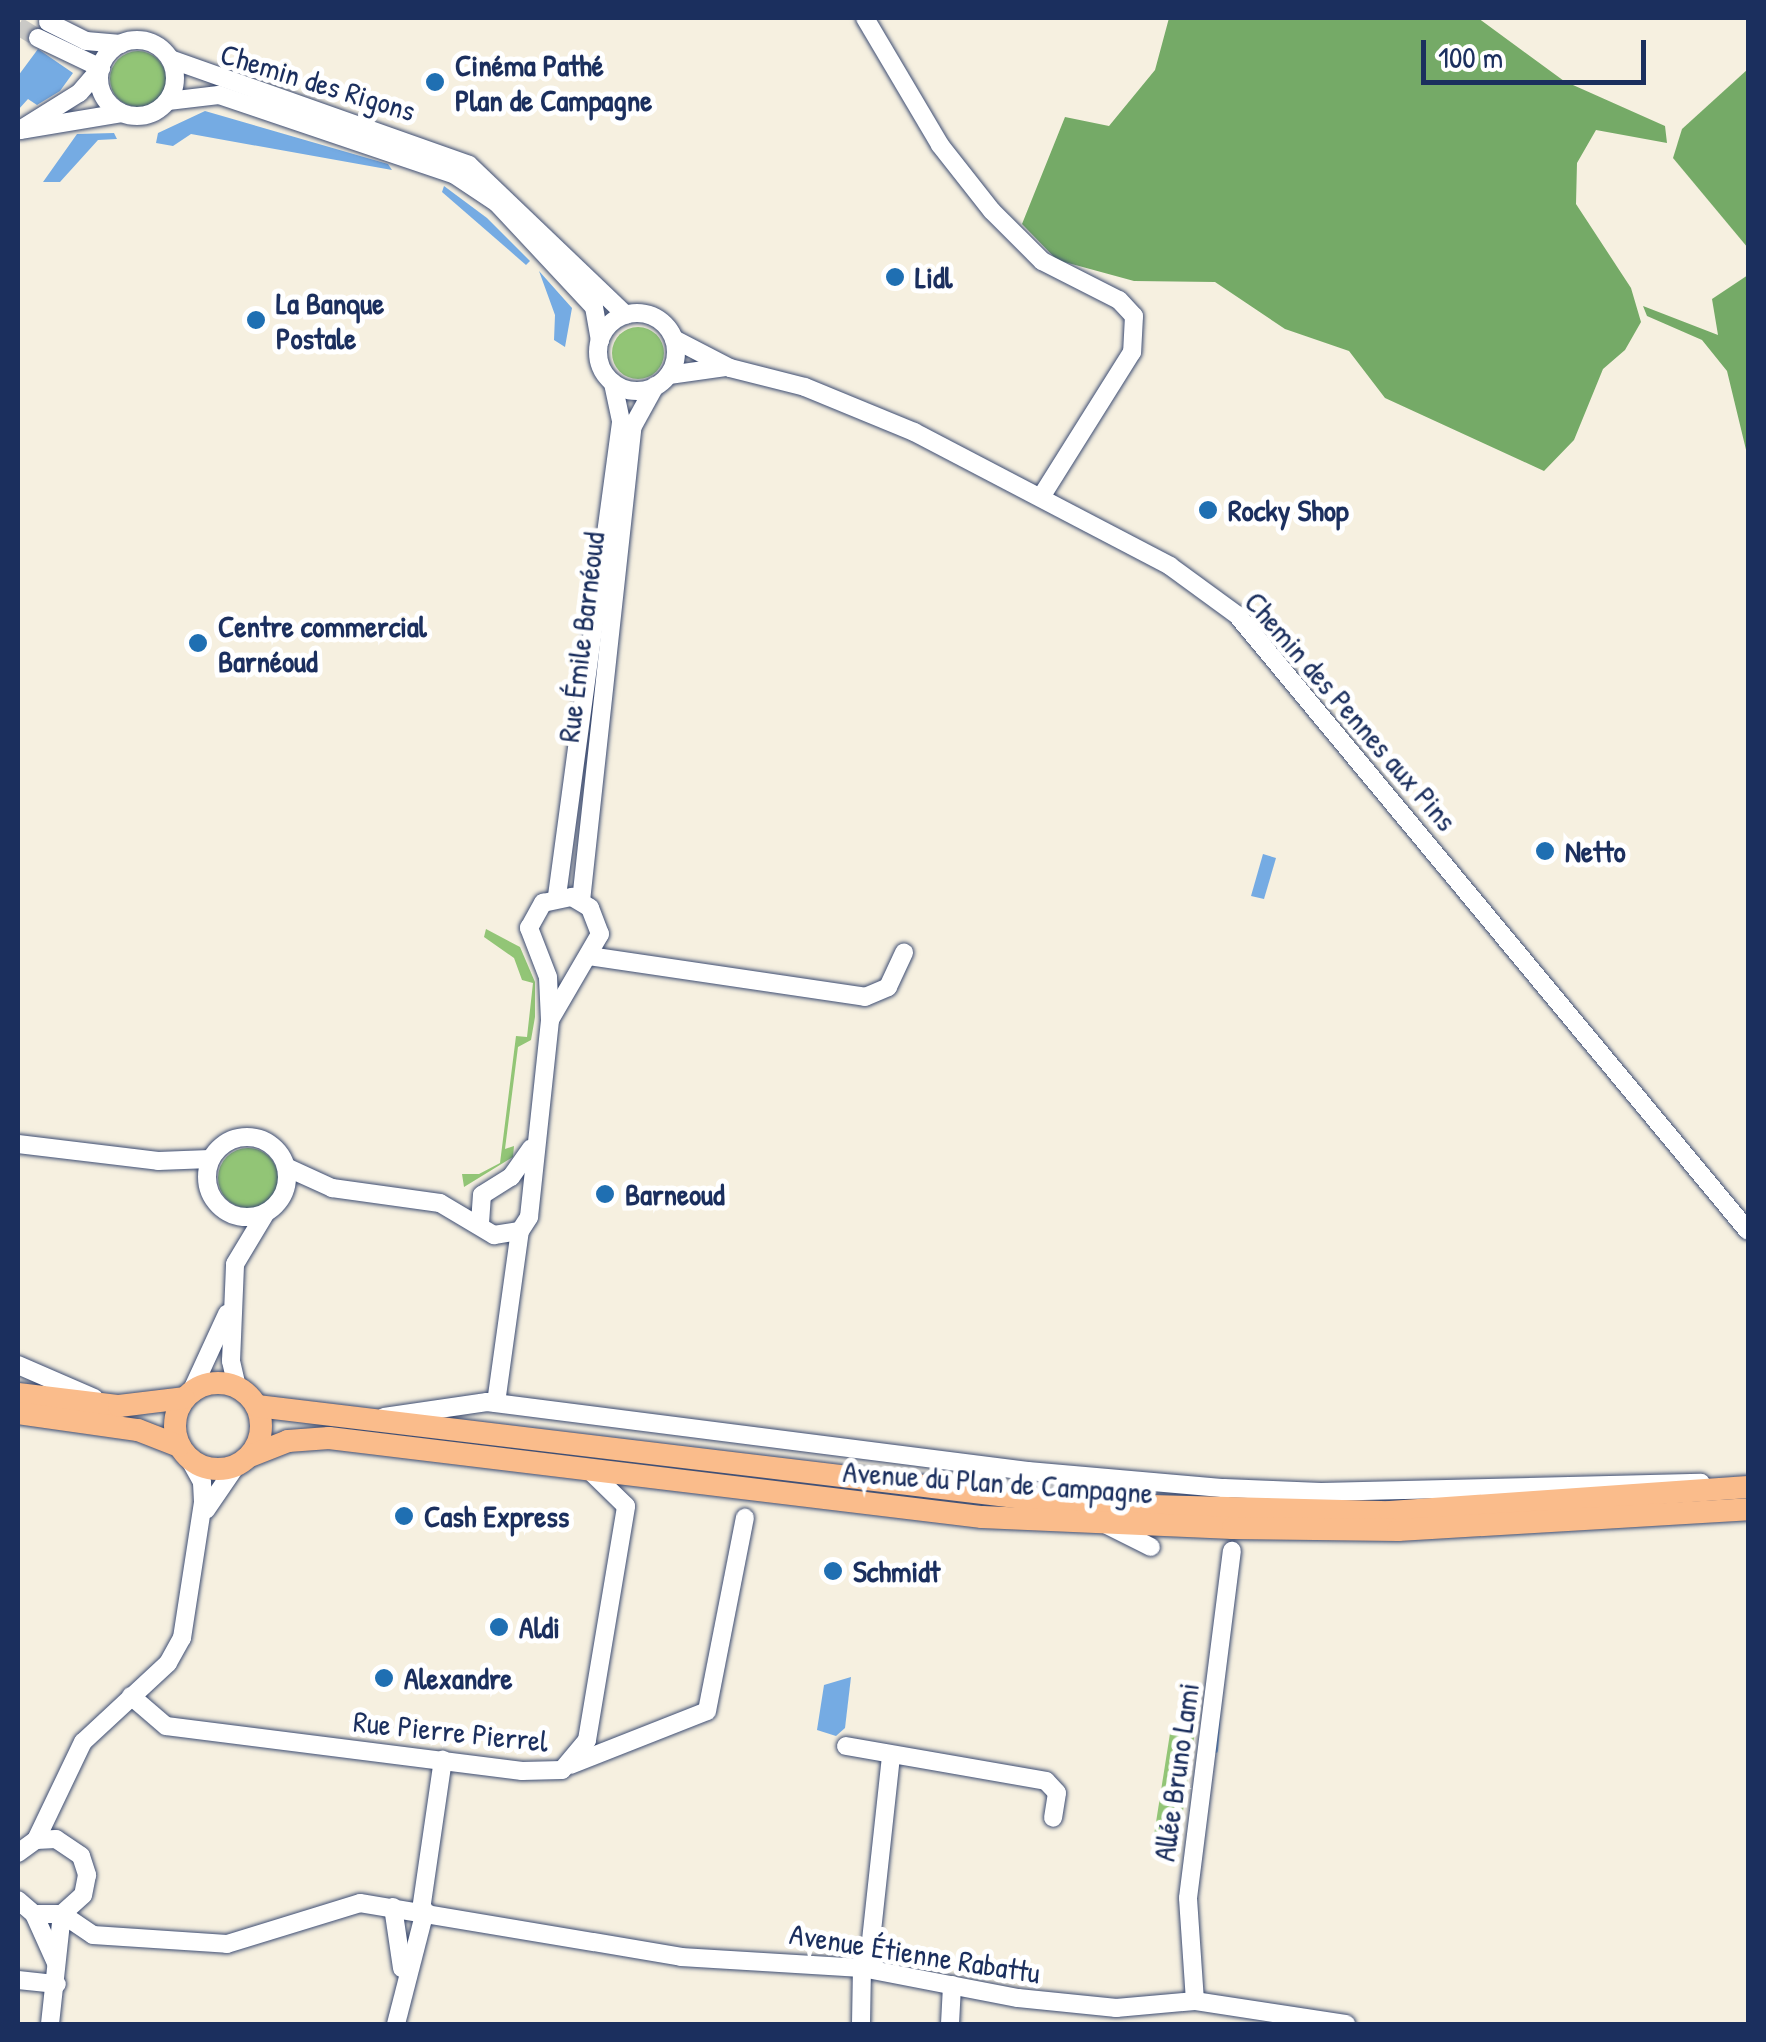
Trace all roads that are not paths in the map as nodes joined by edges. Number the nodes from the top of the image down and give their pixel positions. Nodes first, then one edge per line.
1 (865, 18) edge
2 (122, 44) junction
3 (170, 59) junction
4 (101, 68) junction
5 (168, 101) junction
6 (122, 113) junction
7 (19, 131) edge
8 (626, 314) junction
9 (674, 339) junction
10 (600, 340) junction
11 (730, 368) junction
12 (662, 380) junction
13 (613, 382) junction
14 (1041, 498) junction
15 (557, 896) junction
16 (582, 901) junction
17 (600, 934) junction
18 (904, 953) dead end
19 (541, 957) junction
20 (585, 959) junction
21 (642, 963) junction
22 (550, 1020) junction
23 (534, 1143) junction
24 (18, 1144) edge
25 (210, 1159) junction
26 (158, 1161) junction
27 (286, 1168) junction
28 (206, 1180) junction
29 (502, 1184) junction
30 (332, 1188) junction
31 (482, 1194) junction
32 (282, 1198) junction
33 (440, 1202) junction
34 (530, 1208) junction
35 (226, 1212) junction
36 (264, 1214) junction
37 (480, 1222) junction
38 (520, 1231) junction
39 (1748, 1232) edge
40 (236, 1258) junction
41 (230, 1304) junction
42 (18, 1366) edge
43 (238, 1387) junction
44 (18, 1394) edge
45 (188, 1394) junction
46 (496, 1404) junction
47 (108, 1405) junction
48 (256, 1406) junction
49 (18, 1413) edge
50 (364, 1422) junction
51 (184, 1452) junction
52 (243, 1460) junction
53 (1028, 1471) junction
54 (591, 1472) junction
55 (1747, 1494) edge
56 (1074, 1504) junction
57 (745, 1518) dead end
58 (1102, 1522) junction
59 (201, 1530) junction
60 (1151, 1547) dead end
61 (1232, 1551) dead end
62 (132, 1696) junction
63 (846, 1746) dead end
64 (892, 1757) junction
65 (443, 1760) junction
66 (570, 1766) junction
67 (66, 1782) junction
68 (1053, 1818) dead end
69 (36, 1840) junction
70 (74, 1848) junction
71 (18, 1853) edge
72 (83, 1895) junction
73 (18, 1900) edge
74 (393, 1907) junction
75 (422, 1910) junction
76 (34, 1914) junction
77 (62, 1914) junction
78 (101, 1936) junction
79 (865, 1968) junction
80 (404, 1978) junction
81 (18, 1980) edge
82 (57, 1980) junction
83 (952, 1985) junction
84 (1195, 2001) junction
85 (1148, 2016) edge
86 (50, 2024) edge
87 (396, 2024) edge
88 (861, 2024) edge
89 (950, 2024) edge
90 (1346, 2024) edge

1 - 14 street
2 - 3 street
2 - 4 street
2 - 4 street
3 - 5 street
3 - 8 street, Chemin des Rigons
4 - 6 street
4 - 7 street
5 - 6 street
5 - 10 street, Chemin des Rigons
6 - 7 street
8 - 9 street
8 - 10 street
9 - 11 street, Chemin des Pennes aux Pins
9 - 12 street
10 - 13 street
11 - 12 street, Chemin des Pennes aux Pins
11 - 14 street, Chemin des Pennes aux Pins
12 - 13 street
12 - 16 street, Rue Émile Barnéoud
13 - 15 street, Rue Émile Barnéoud
14 - 39 street, Chemin des Pennes aux Pins
15 - 16 street
15 - 19 street, Rue Émile Barnéoud
16 - 17 street
17 - 20 street, Rue Émile Barnéoud
17 - 21 street
18 - 21 street
19 - 20 street
19 - 22 street, Rue Émile Barnéoud
20 - 21 street
20 - 22 street, Rue Émile Barnéoud
22 - 23 street, Rue Émile Barnéoud
23 - 29 street
23 - 34 street, Rue Émile Barnéoud
24 - 26 street
25 - 26 street
25 - 27 street
25 - 28 street
26 - 28 street
27 - 30 street
27 - 32 street
28 - 35 street
29 - 31 street
29 - 34 street
30 - 32 street
30 - 33 street
31 - 33 street
31 - 37 street
32 - 36 street
33 - 37 street
34 - 38 street
35 - 36 street
35 - 40 street
36 - 40 street
37 - 38 street
38 - 46 street
40 - 41 street
41 - 43 street
41 - 45 street
42 - 47 street
43 - 45 main road
43 - 48 main road
44 - 47 main road
45 - 47 main road
45 - 51 main road
46 - 50 street
46 - 53 street
48 - 50 main road, Avenue du Plan de Campagne
48 - 52 main road
49 - 51 main road
50 - 56 main road, Avenue du Plan de Campagne
51 - 52 main road
51 - 59 street
52 - 54 main road, Avenue du Plan de Campagne
52 - 59 street
53 - 55 street
53 - 56 street
54 - 58 main road, Avenue du Plan de Campagne
54 - 66 street, Rue Pierre Pierrel
55 - 56 main road, Avenue du Plan de Campagne
55 - 58 main road, Avenue du Plan de Campagne
57 - 66 street
58 - 60 street
59 - 62 street
61 - 84 street, Allée Bruno Lami
62 - 65 street, Rue Pierre Pierrel
62 - 67 street
63 - 64 street
64 - 68 street
64 - 79 street
65 - 66 street, Rue Pierre Pierrel
65 - 75 street
67 - 69 street
67 - 70 street
69 - 70 street
69 - 71 street
70 - 72 street
72 - 77 street
72 - 78 street
73 - 76 street
74 - 75 street, Avenue Étienne Rabattu
74 - 78 street, Avenue Étienne Rabattu
74 - 80 street
75 - 79 street, Avenue Étienne Rabattu
75 - 80 street
76 - 77 street
76 - 82 street
77 - 78 street
77 - 82 street
78 - 82 street
79 - 83 street, Avenue Étienne Rabattu
79 - 88 street
80 - 87 street
81 - 82 street
82 - 86 street
83 - 85 street, Avenue Étienne Rabattu
83 - 89 street
84 - 85 street, Avenue Étienne Rabattu
84 - 90 street, Avenue Étienne Rabattu

